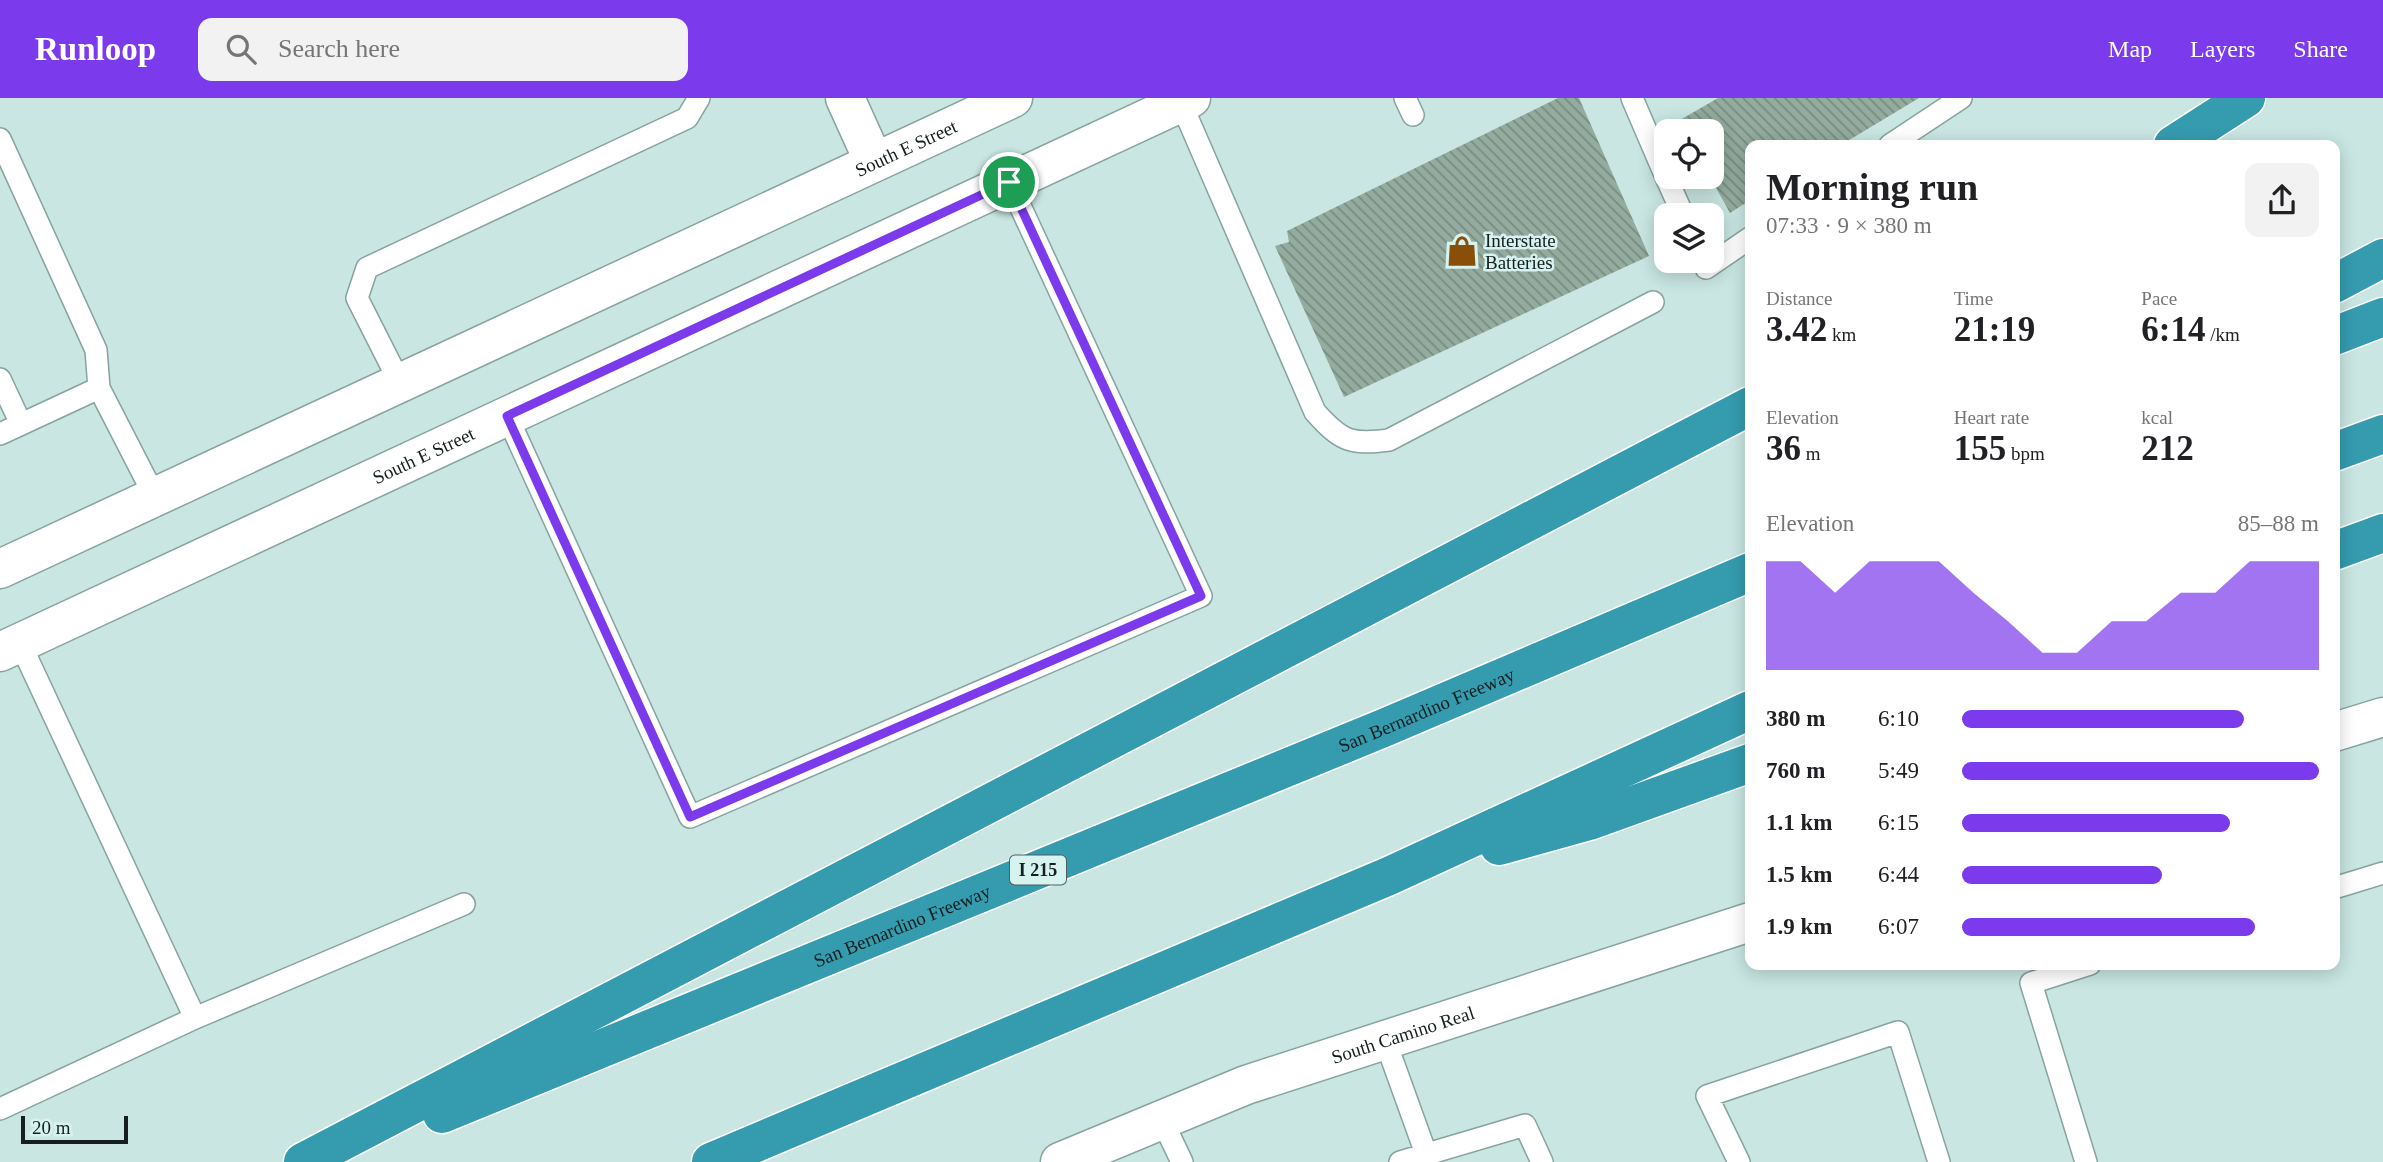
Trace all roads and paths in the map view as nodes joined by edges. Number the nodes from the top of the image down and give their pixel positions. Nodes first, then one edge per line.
1 (699, 98) edge
2 (845, 98) edge
3 (1013, 98) edge
4 (1632, 98) edge
5 (1961, 98) edge
6 (1186, 101) edge
7 (2232, 107) edge
8 (0, 139) edge
9 (1898, 140) edge
10 (2181, 140) edge
11 (1654, 149) edge
12 (874, 162) junction
13 (1009, 182) junction
14 (1745, 241) edge
15 (1724, 256) edge
16 (2383, 258) edge
17 (2340, 281) edge
18 (1653, 302) dead end
19 (2383, 317) edge
20 (2340, 334) edge
21 (0, 379) edge
22 (400, 383) junction
23 (99, 388) junction
24 (1745, 409) edge
25 (507, 416) junction
26 (20, 424) junction
27 (0, 433) edge
28 (2383, 434) edge
29 (2340, 450) edge
30 (155, 498) junction
31 (2383, 534) edge
32 (2340, 549) edge
33 (0, 569) edge
34 (1745, 574) edge
35 (10, 647) edge
36 (1745, 712) edge
37 (2383, 717) edge
38 (2340, 730) edge
39 (1745, 764) edge
40 (2383, 873) edge
41 (1389, 876) junction
42 (2340, 886) edge
43 (464, 904) dead end
44 (1745, 924) edge
45 (2071, 970) edge
46 (195, 1018) junction
47 (1385, 1040) junction
48 (0, 1109) edge
49 (1162, 1119) junction
50 (1428, 1157) edge
51 (303, 1162) edge
52 (324, 1162) edge
53 (711, 1162) edge
54 (1060, 1162) edge
55 (1182, 1162) edge
56 (1400, 1162) edge
57 (1542, 1162) edge
58 (1739, 1162) edge
59 (1939, 1162) edge
60 (2086, 1162) edge

1 - 22 lane
2 - 12 main road
3 - 12 main road, South E Street
4 - 11 lane
5 - 9 lane
6 - 13 main road, South E Street
6 - 18 lane
7 - 10 highway
8 - 23 lane
12 - 22 main road, South E Street
13 - 25 main road, South E Street
13 - 25 lane
14 - 15 lane
16 - 17 highway
19 - 20 highway
21 - 26 lane
22 - 30 main road, South E Street
23 - 26 lane
23 - 30 lane
24 - 51 highway
25 - 35 main road, South E Street
26 - 27 lane
28 - 29 highway
30 - 33 main road, South E Street
31 - 32 highway
34 - 52 highway, San Bernardino Freeway / I 215
35 - 46 lane
36 - 41 highway
37 - 38 main road
39 - 41 highway
40 - 42 lane
41 - 53 highway
43 - 46 lane
44 - 47 main road, South Camino Real
45 - 60 lane
46 - 48 lane
47 - 49 main road, South Camino Real
47 - 50 lane
49 - 54 main road, South Camino Real
49 - 55 lane
50 - 56 lane
50 - 57 lane
58 - 59 lane

